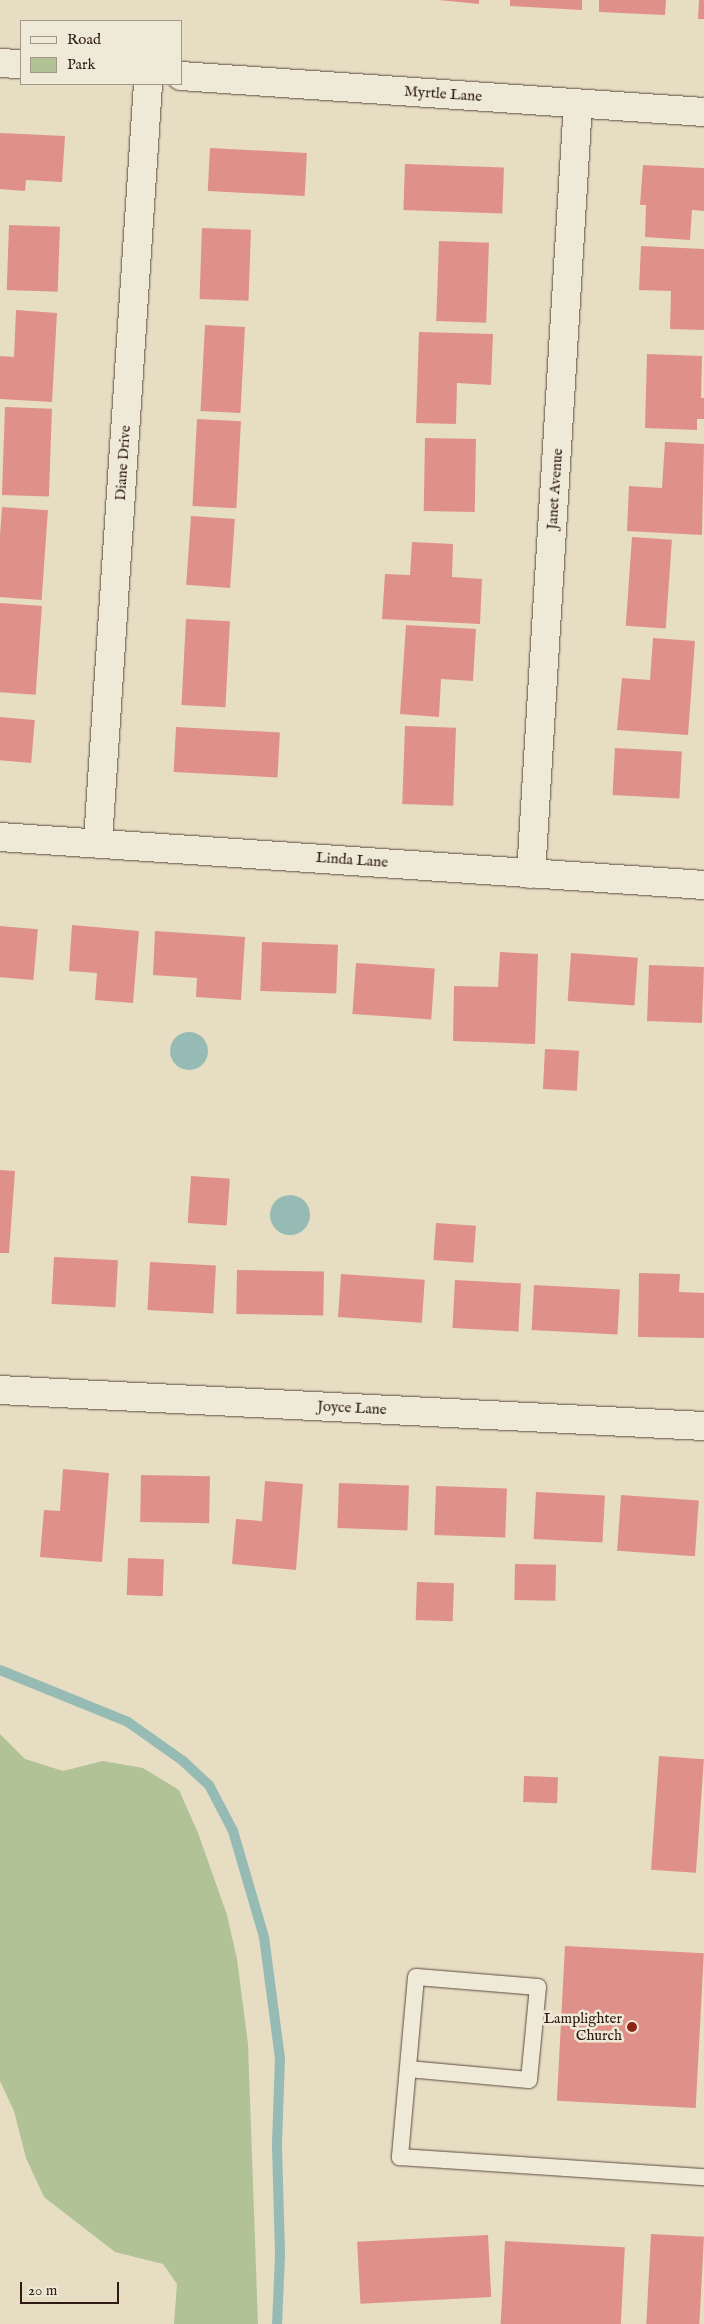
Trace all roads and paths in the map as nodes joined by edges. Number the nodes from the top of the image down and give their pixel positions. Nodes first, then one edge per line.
1 (0, 63) edge
2 (20, 64) edge
3 (182, 76) edge
4 (148, 85) edge
5 (578, 104) junction
6 (704, 112) edge
7 (0, 837) edge
8 (98, 841) junction
9 (531, 874) junction
10 (704, 885) edge
11 (0, 1390) edge
12 (704, 1426) edge
13 (408, 2069) junction
14 (704, 2177) edge

1 - 2 street
3 - 5 street, Myrtle Lane
4 - 8 street, Diane Drive
5 - 6 street, Myrtle Lane
5 - 9 street, Janet Avenue
7 - 8 street, Linda Lane
8 - 9 street, Linda Lane
9 - 10 street, Linda Lane
11 - 12 street, Joyce Lane
13 - 13 lane
13 - 14 lane

